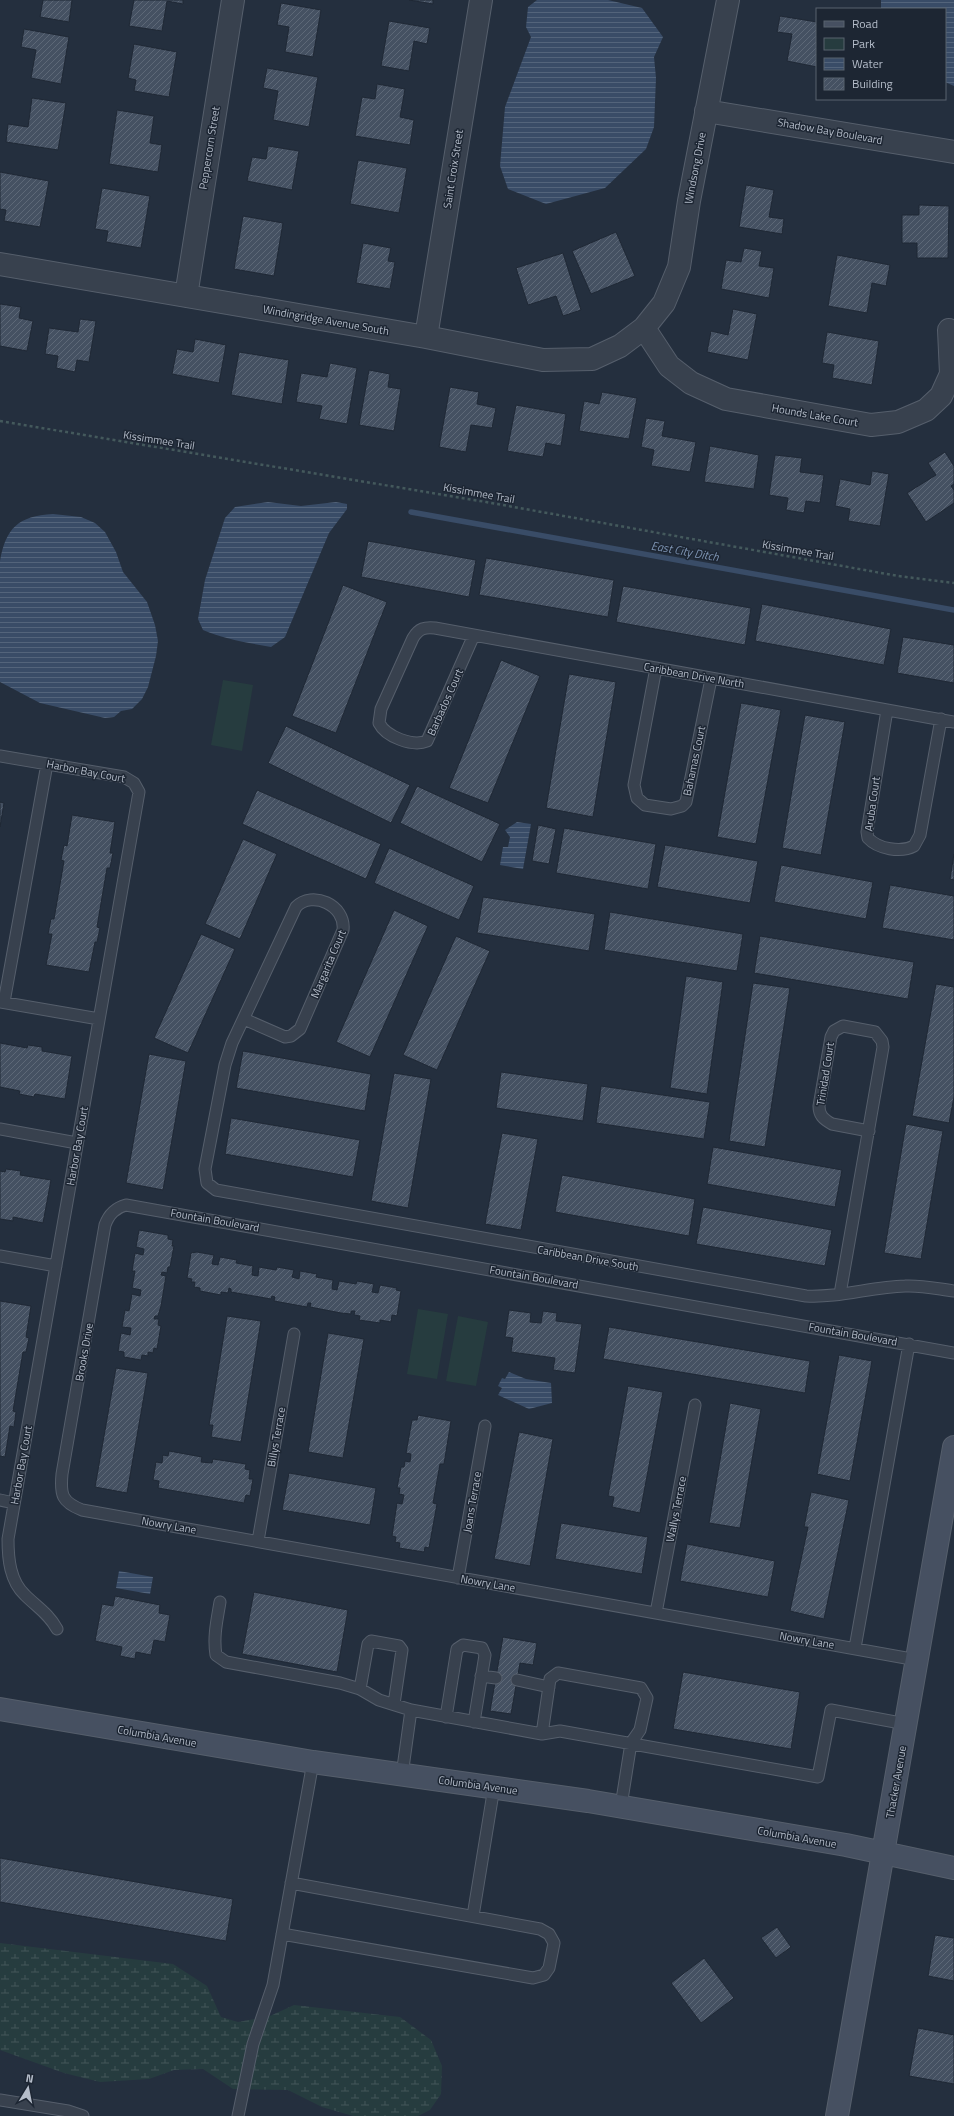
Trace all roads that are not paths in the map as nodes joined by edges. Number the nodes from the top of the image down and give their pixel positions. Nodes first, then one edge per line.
1 (233, 0) edge
2 (481, 0) edge
3 (728, 0) edge
4 (706, 111) junction
5 (954, 152) edge
6 (0, 264) edge
7 (186, 296) junction
8 (644, 328) junction
9 (949, 330) dead end
10 (426, 337) junction
11 (435, 628) joint
12 (474, 635) junction
13 (656, 668) junction
14 (711, 679) junction
15 (888, 710) junction
16 (941, 719) junction
17 (954, 722) edge
18 (0, 756) edge
19 (47, 764) junction
20 (2, 1002) edge
21 (99, 1019) junction
22 (244, 1019) junction
23 (0, 1129) edge
24 (869, 1131) junction
25 (77, 1143) junction
26 (223, 1192) joint
27 (115, 1209) joint
28 (0, 1256) edge
29 (56, 1266) junction
30 (954, 1292) edge
31 (840, 1294) junction
32 (294, 1334) dead end
33 (910, 1344) junction
34 (954, 1353) edge
35 (695, 1405) dead end
36 (485, 1426) dead end
37 (954, 1447) edge
38 (63, 1497) joint
39 (0, 1500) edge
40 (14, 1503) junction
41 (258, 1541) junction
42 (458, 1578) junction
43 (220, 1602) dead end
44 (656, 1613) junction
45 (57, 1629) dead end
46 (855, 1648) junction
47 (917, 1660) junction
48 (481, 1676) junction
49 (496, 1678) dead end
50 (517, 1680) dead end
51 (549, 1687) junction
52 (360, 1689) junction
53 (394, 1704) junction
54 (0, 1709) edge
55 (411, 1710) junction
56 (446, 1716) junction
57 (474, 1722) junction
58 (906, 1724) junction
59 (542, 1734) junction
60 (631, 1743) junction
61 (313, 1762) junction
62 (402, 1775) junction
63 (494, 1787) junction
64 (621, 1806) junction
65 (884, 1854) junction
66 (954, 1868) edge
67 (291, 1883) junction
68 (473, 1916) junction
69 (282, 1934) junction
70 (0, 2100) edge
71 (83, 2116) edge
72 (238, 2116) edge
73 (838, 2116) edge

1 - 7 street, Peppercorn Street
2 - 10 street, Saint Croix Street
3 - 4 street, Windsong Drive
4 - 5 street, Shadow Bay Boulevard
4 - 8 street, Windsong Drive
6 - 7 street, Windingridge Avenue South
7 - 10 street, Windingridge Avenue South
8 - 9 street, Hounds Lake Court
8 - 10 street, Windingridge Avenue South
11 - 12 lane, Caribbean Drive North
11 - 12 lane, Barbados Court
12 - 13 lane, Caribbean Drive North
13 - 14 lane, Caribbean Drive North
13 - 14 lane, Bahamas Court
14 - 15 lane, Caribbean Drive North
15 - 16 lane, Caribbean Drive North
15 - 16 lane, Aruba Court
16 - 17 lane, Caribbean Drive North
18 - 19 lane, Harbor Bay Court
19 - 20 lane
19 - 21 lane, Harbor Bay Court
20 - 21 lane
21 - 25 lane, Harbor Bay Court
22 - 22 lane, Margarita Court
22 - 26 lane, Margarita Court
23 - 25 lane
24 - 24 lane, Trinidad Court
24 - 31 lane, Trinidad Court
25 - 29 lane, Harbor Bay Court
26 - 31 lane, Caribbean Drive South
27 - 33 lane, Fountain Boulevard
27 - 38 lane, Brooks Drive
28 - 29 lane
29 - 40 lane, Harbor Bay Court
30 - 31 lane, Caribbean Drive South
32 - 41 lane, Billys Terrace
33 - 34 lane, Fountain Boulevard
33 - 46 lane
35 - 44 lane, Wallys Terrace
36 - 42 lane, Joans Terrace
37 - 47 street, Thacker Avenue
38 - 41 lane, Nowry Lane
39 - 40 lane
40 - 45 lane, Harbor Bay Court
41 - 42 lane, Nowry Lane
42 - 44 lane, Nowry Lane
43 - 52 lane
44 - 46 lane, Nowry Lane
46 - 47 lane, Nowry Lane
47 - 58 street, Thacker Avenue
48 - 49 lane
48 - 56 lane
48 - 57 lane
50 - 51 lane
51 - 59 lane
51 - 60 lane
52 - 53 lane
52 - 53 lane
53 - 55 lane
54 - 61 street, Columbia Avenue
55 - 56 lane
55 - 62 lane
56 - 57 lane
57 - 59 lane
58 - 60 lane
58 - 65 street, Thacker Avenue
59 - 60 lane
60 - 64 lane
61 - 62 street, Columbia Avenue
61 - 67 lane
62 - 63 street, Columbia Avenue
63 - 64 street, Columbia Avenue
63 - 68 lane
64 - 65 street, Columbia Avenue
65 - 66 street, Columbia Avenue
65 - 73 street, Thacker Avenue
67 - 68 lane
67 - 69 lane
68 - 69 lane
69 - 72 lane
70 - 71 lane

